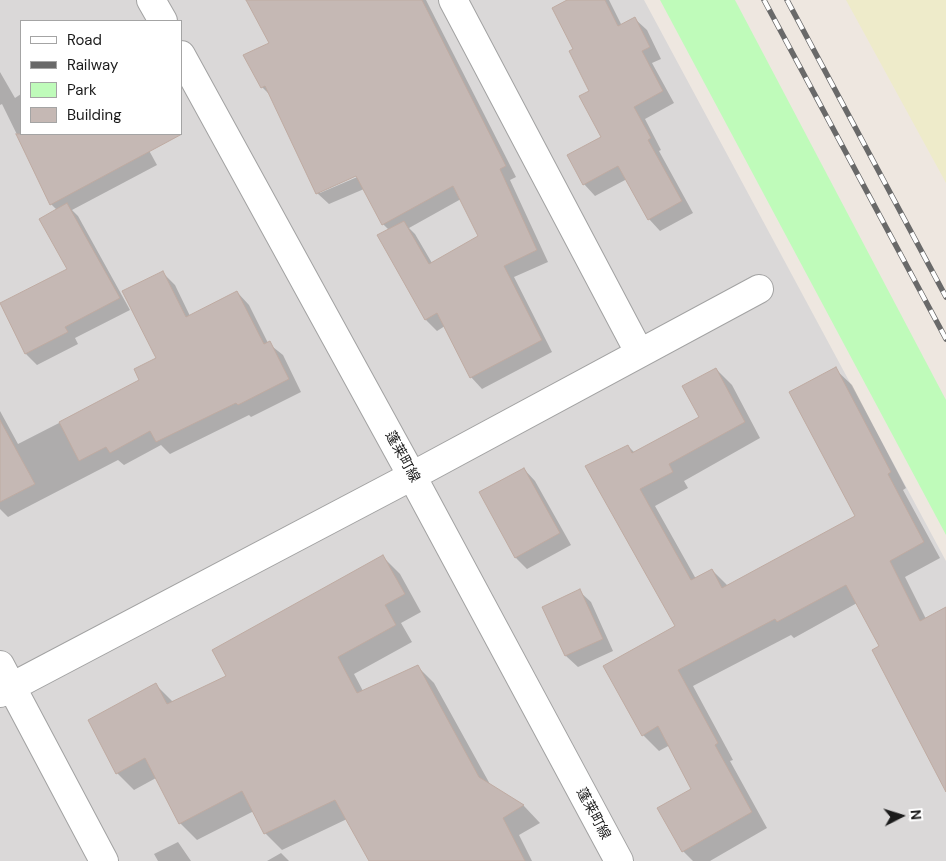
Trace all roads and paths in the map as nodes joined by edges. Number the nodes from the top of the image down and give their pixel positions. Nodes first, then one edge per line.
1 (151, 0) edge
2 (453, 0) edge
3 (161, 20) edge
4 (182, 57) edge
5 (759, 289) dead end
6 (639, 352) junction
7 (412, 476) junction
8 (4, 682) edge
9 (102, 860) edge
10 (618, 861) edge

1 - 3 street
2 - 6 street
4 - 7 street, 蓬莱町線
5 - 6 street
6 - 7 street
7 - 8 street
7 - 10 street, 蓬莱町線
8 - 9 street

